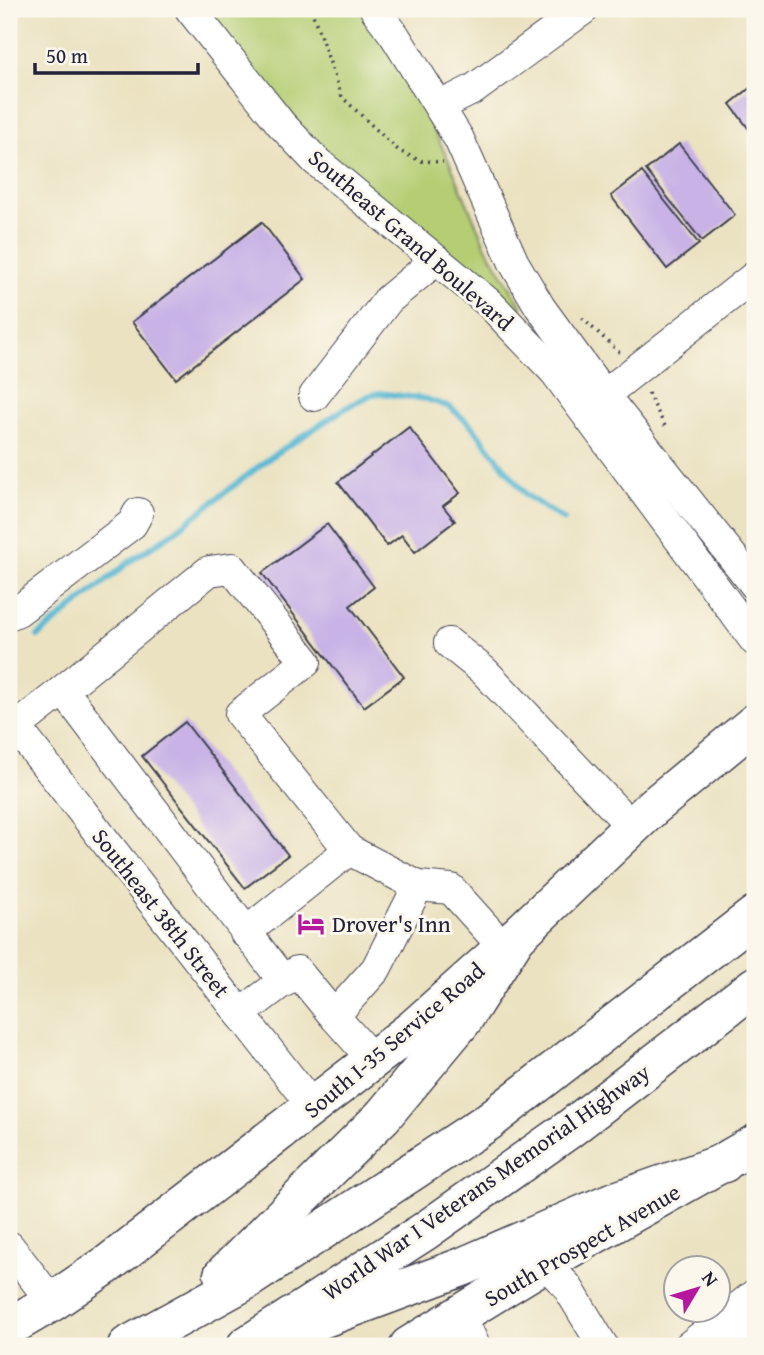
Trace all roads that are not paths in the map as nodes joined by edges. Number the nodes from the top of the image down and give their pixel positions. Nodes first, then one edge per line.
1 (190, 9) edge
2 (375, 9) edge
3 (584, 9) edge
4 (440, 106) junction
5 (436, 260) junction
6 (755, 276) edge
7 (314, 396) dead end
8 (596, 405) junction
9 (138, 513) dead end
10 (755, 585) edge
11 (9, 615) edge
12 (755, 641) edge
13 (449, 643) dead end
14 (63, 690) junction
15 (12, 722) edge
16 (755, 723) edge
17 (632, 827) junction
18 (349, 850) junction
19 (418, 886) junction
20 (755, 915) edge
21 (245, 933) junction
22 (510, 942) junction
23 (284, 982) junction
24 (755, 986) edge
25 (240, 1014) junction
26 (334, 1016) junction
27 (373, 1060) junction
28 (313, 1107) junction
29 (739, 1154) edge
30 (9, 1246) edge
31 (544, 1263) junction
32 (52, 1302) junction
33 (180, 1317) junction
34 (734, 1318) edge
35 (9, 1326) edge
36 (468, 1331) edge
37 (755, 1332) edge
38 (127, 1346) edge
39 (246, 1346) edge
40 (410, 1346) edge
41 (603, 1346) edge
42 (690, 1346) edge

1 - 5 street, Southeast Grand Boulevard
2 - 4 street, Southeast Grand Boulevard
3 - 4 street
4 - 8 street, Southeast Grand Boulevard
5 - 7 street
5 - 8 street, Southeast Grand Boulevard
6 - 8 street
8 - 10 street, Southeast Grand Boulevard
8 - 12 street, Southeast Grand Boulevard
9 - 11 street
13 - 17 street
14 - 15 street
14 - 18 street
14 - 21 street
15 - 25 street, Southeast 38th Street
16 - 17 main road, South I-35 Service Road
17 - 22 main road, South I-35 Service Road
18 - 19 street
18 - 21 street
19 - 22 street
19 - 26 street
20 - 33 main road
21 - 23 street
22 - 27 main road, South I-35 Service Road
22 - 33 main road
23 - 25 street
23 - 26 street
24 - 39 main road, World War I Veterans Memorial Highway
25 - 28 street, Southeast 38th Street
26 - 27 street
27 - 28 main road, South I-35 Service Road
28 - 32 main road, South I-35 Service Road
29 - 31 main road, South Prospect Avenue
29 - 39 main road
30 - 32 street
31 - 36 main road, South Prospect Avenue
31 - 41 street
32 - 35 main road, South I-35 Service Road
33 - 38 main road
34 - 37 street
34 - 42 street
36 - 40 main road, South Prospect Avenue

